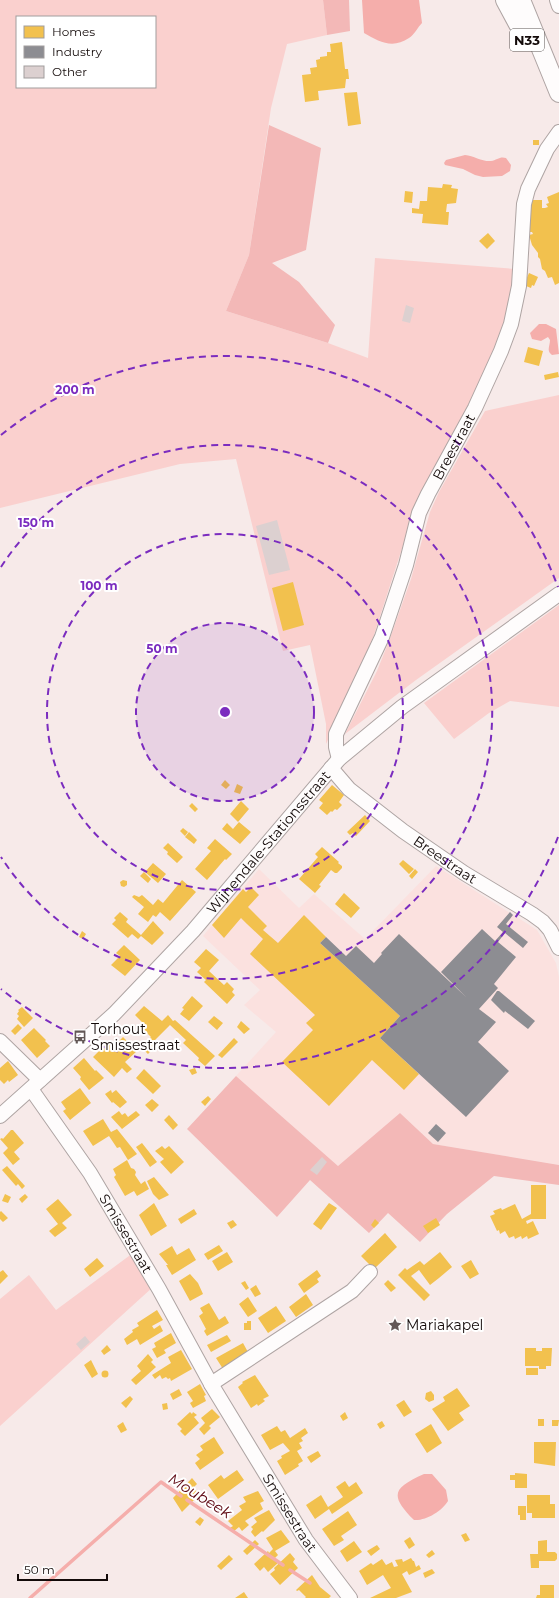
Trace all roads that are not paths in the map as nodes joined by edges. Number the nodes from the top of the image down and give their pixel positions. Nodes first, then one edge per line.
1 (505, 0) edge
2 (521, 0) edge
3 (557, 0) edge
4 (559, 6) edge
5 (555, 86) edge
6 (559, 132) edge
7 (559, 594) edge
8 (335, 764) junction
9 (559, 948) edge
10 (0, 1041) edge
11 (36, 1085) junction
12 (0, 1116) edge
13 (370, 1272) dead end
14 (211, 1384) junction
15 (350, 1598) edge

1 - 5 main road, N33
2 - 5 main road, N33
3 - 4 street
6 - 8 street, Breestraat
7 - 8 street, Wijnendale-Stationsstraat
8 - 9 street, Breestraat
8 - 11 street, Wijnendale-Stationsstraat
10 - 11 street, Smissestraat
11 - 12 street, Wijnendale-Stationsstraat
11 - 14 street, Smissestraat
13 - 14 street
14 - 15 street, Smissestraat

